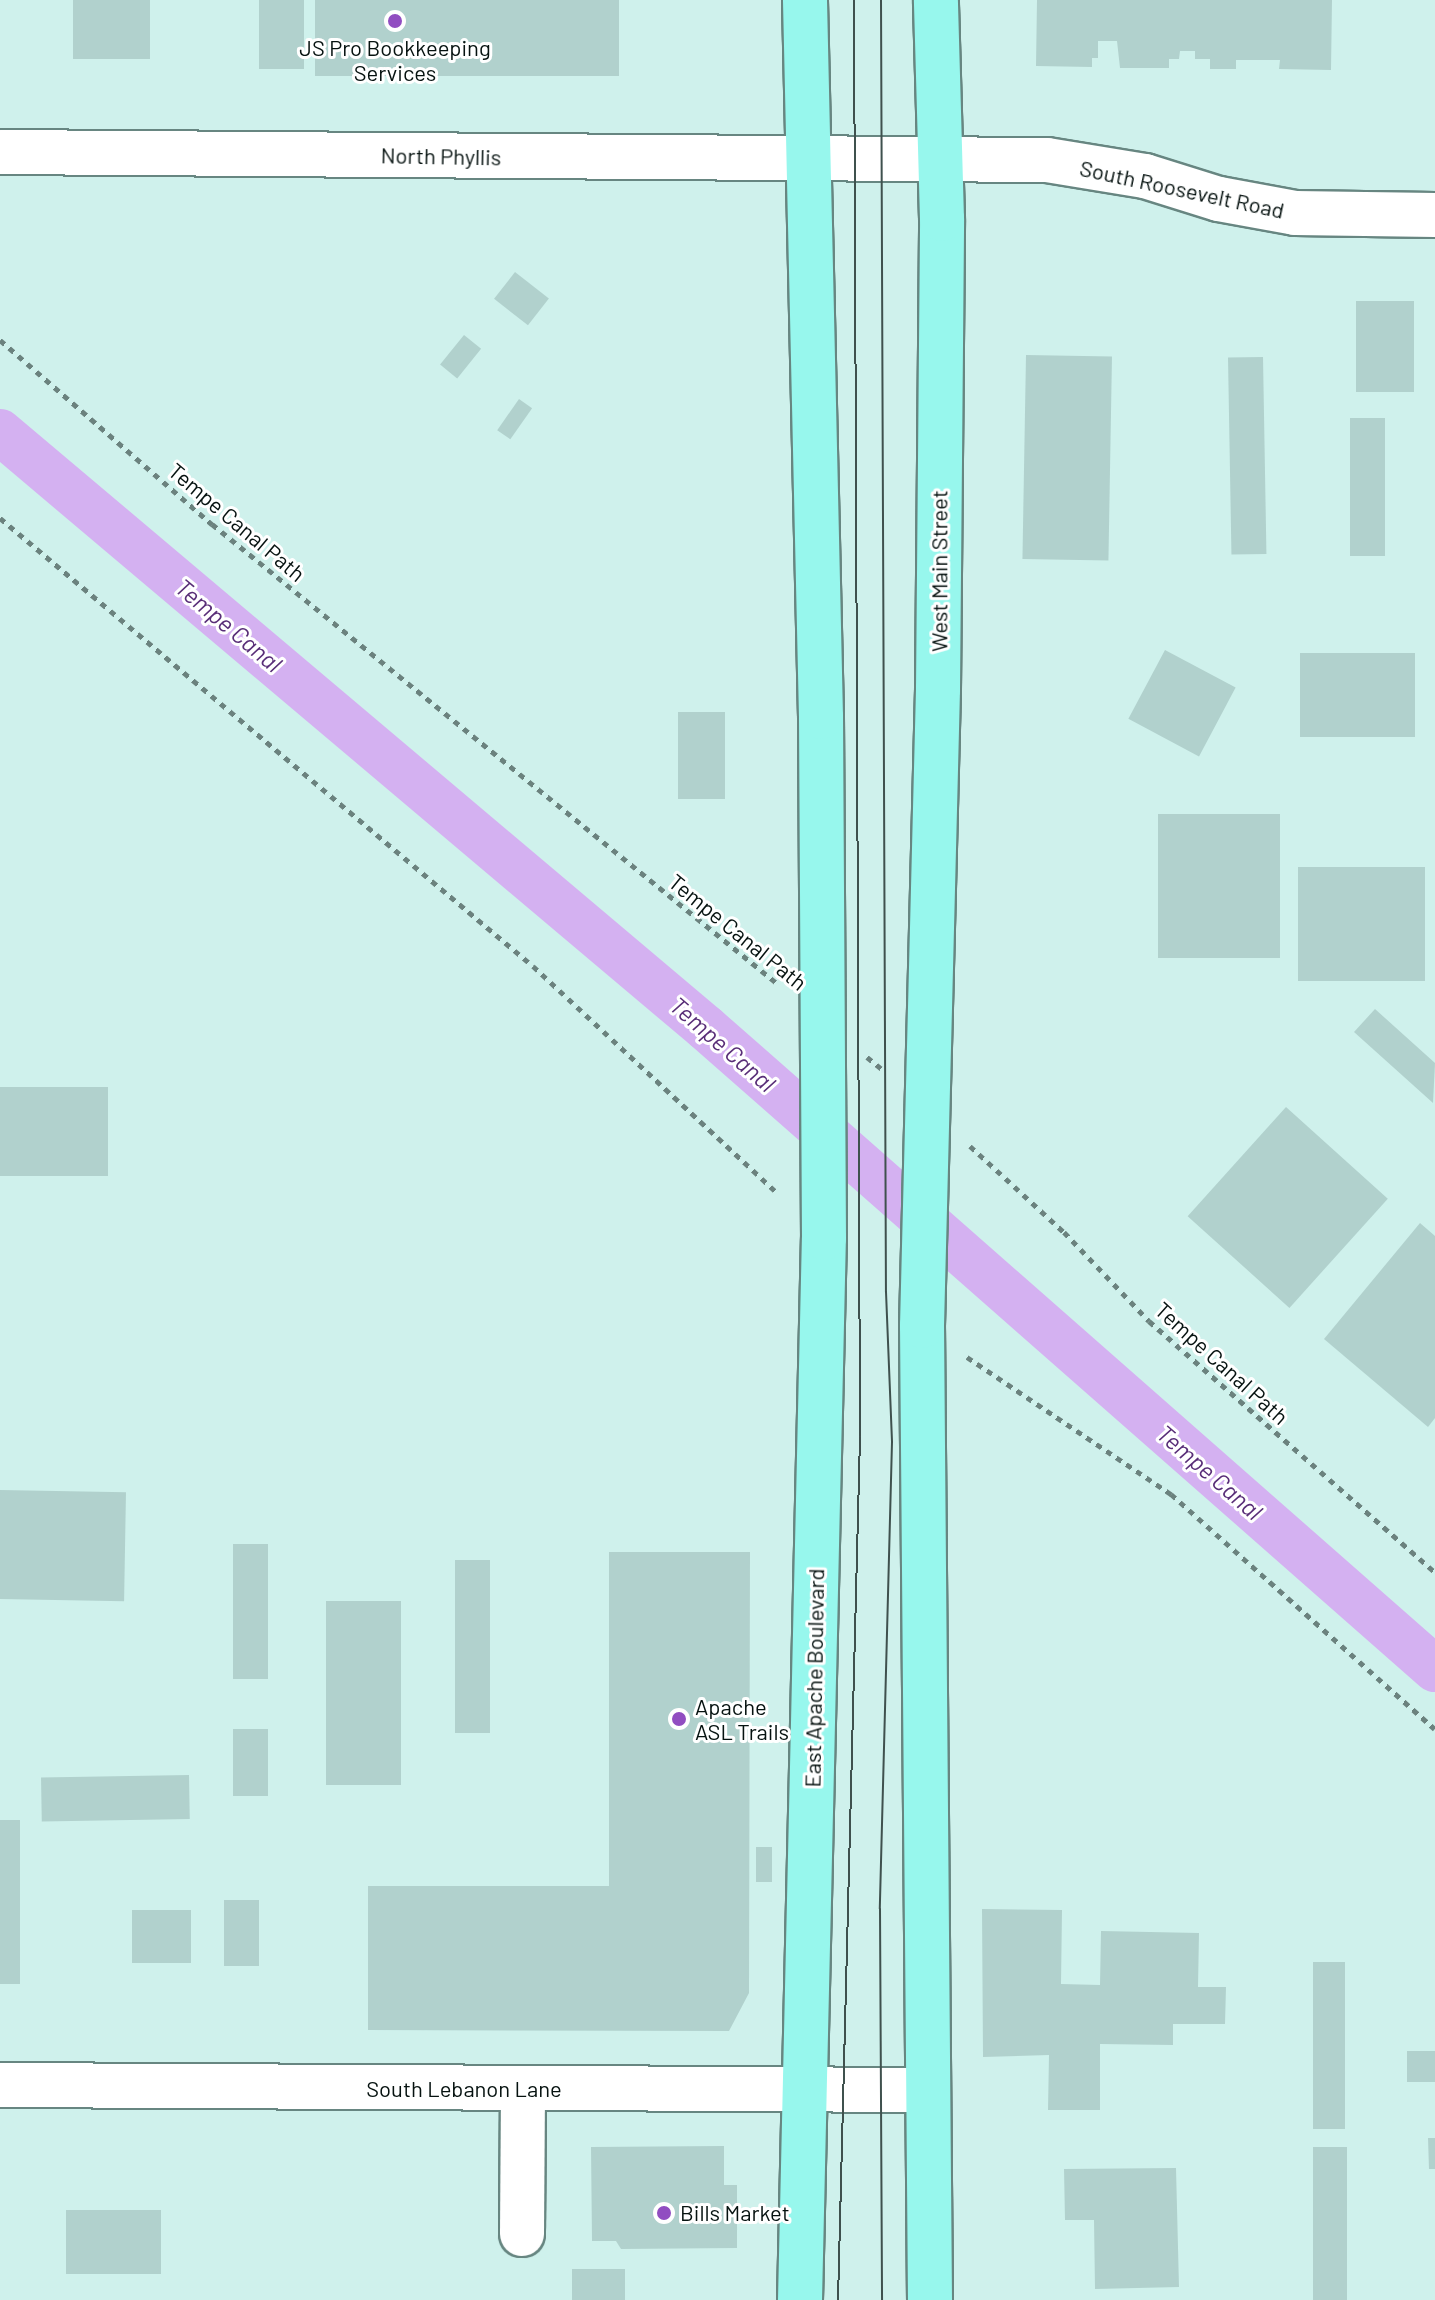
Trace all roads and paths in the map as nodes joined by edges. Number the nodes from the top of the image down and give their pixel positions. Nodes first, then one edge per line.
1 (805, 0) edge
2 (936, 0) edge
3 (0, 152) edge
4 (941, 158) junction
5 (806, 159) junction
6 (882, 159) joint
7 (1435, 215) edge
8 (0, 340) edge
9 (0, 518) edge
10 (823, 1038) junction
11 (926, 1124) junction
12 (824, 1218) junction
13 (922, 1326) junction
14 (1435, 1572) edge
15 (1435, 1729) edge
16 (0, 2085) edge
17 (523, 2089) junction
18 (927, 2090) junction
19 (804, 2092) junction
20 (522, 2234) dead end
21 (800, 2300) edge
22 (930, 2300) edge

1 - 5 main road
2 - 4 main road, West Main Street
3 - 5 street, North Phyllis
4 - 6 street, South Roosevelt Road
4 - 7 street, South Roosevelt Road
4 - 11 main road, West Main Street
5 - 6 street, North Phyllis
5 - 10 main road
8 - 10 path, Tempe Canal Path
9 - 12 path
10 - 11 path, Tempe Canal Path
10 - 12 main road, East Apache Boulevard
11 - 13 main road
11 - 14 path, Tempe Canal Path
12 - 19 main road, East Apache Boulevard
13 - 15 path
13 - 18 main road
16 - 17 street, South Lebanon Lane
17 - 19 street, South Lebanon Lane
17 - 20 street
18 - 19 street, South Lebanon Lane
18 - 22 main road
19 - 21 main road, East Apache Boulevard

